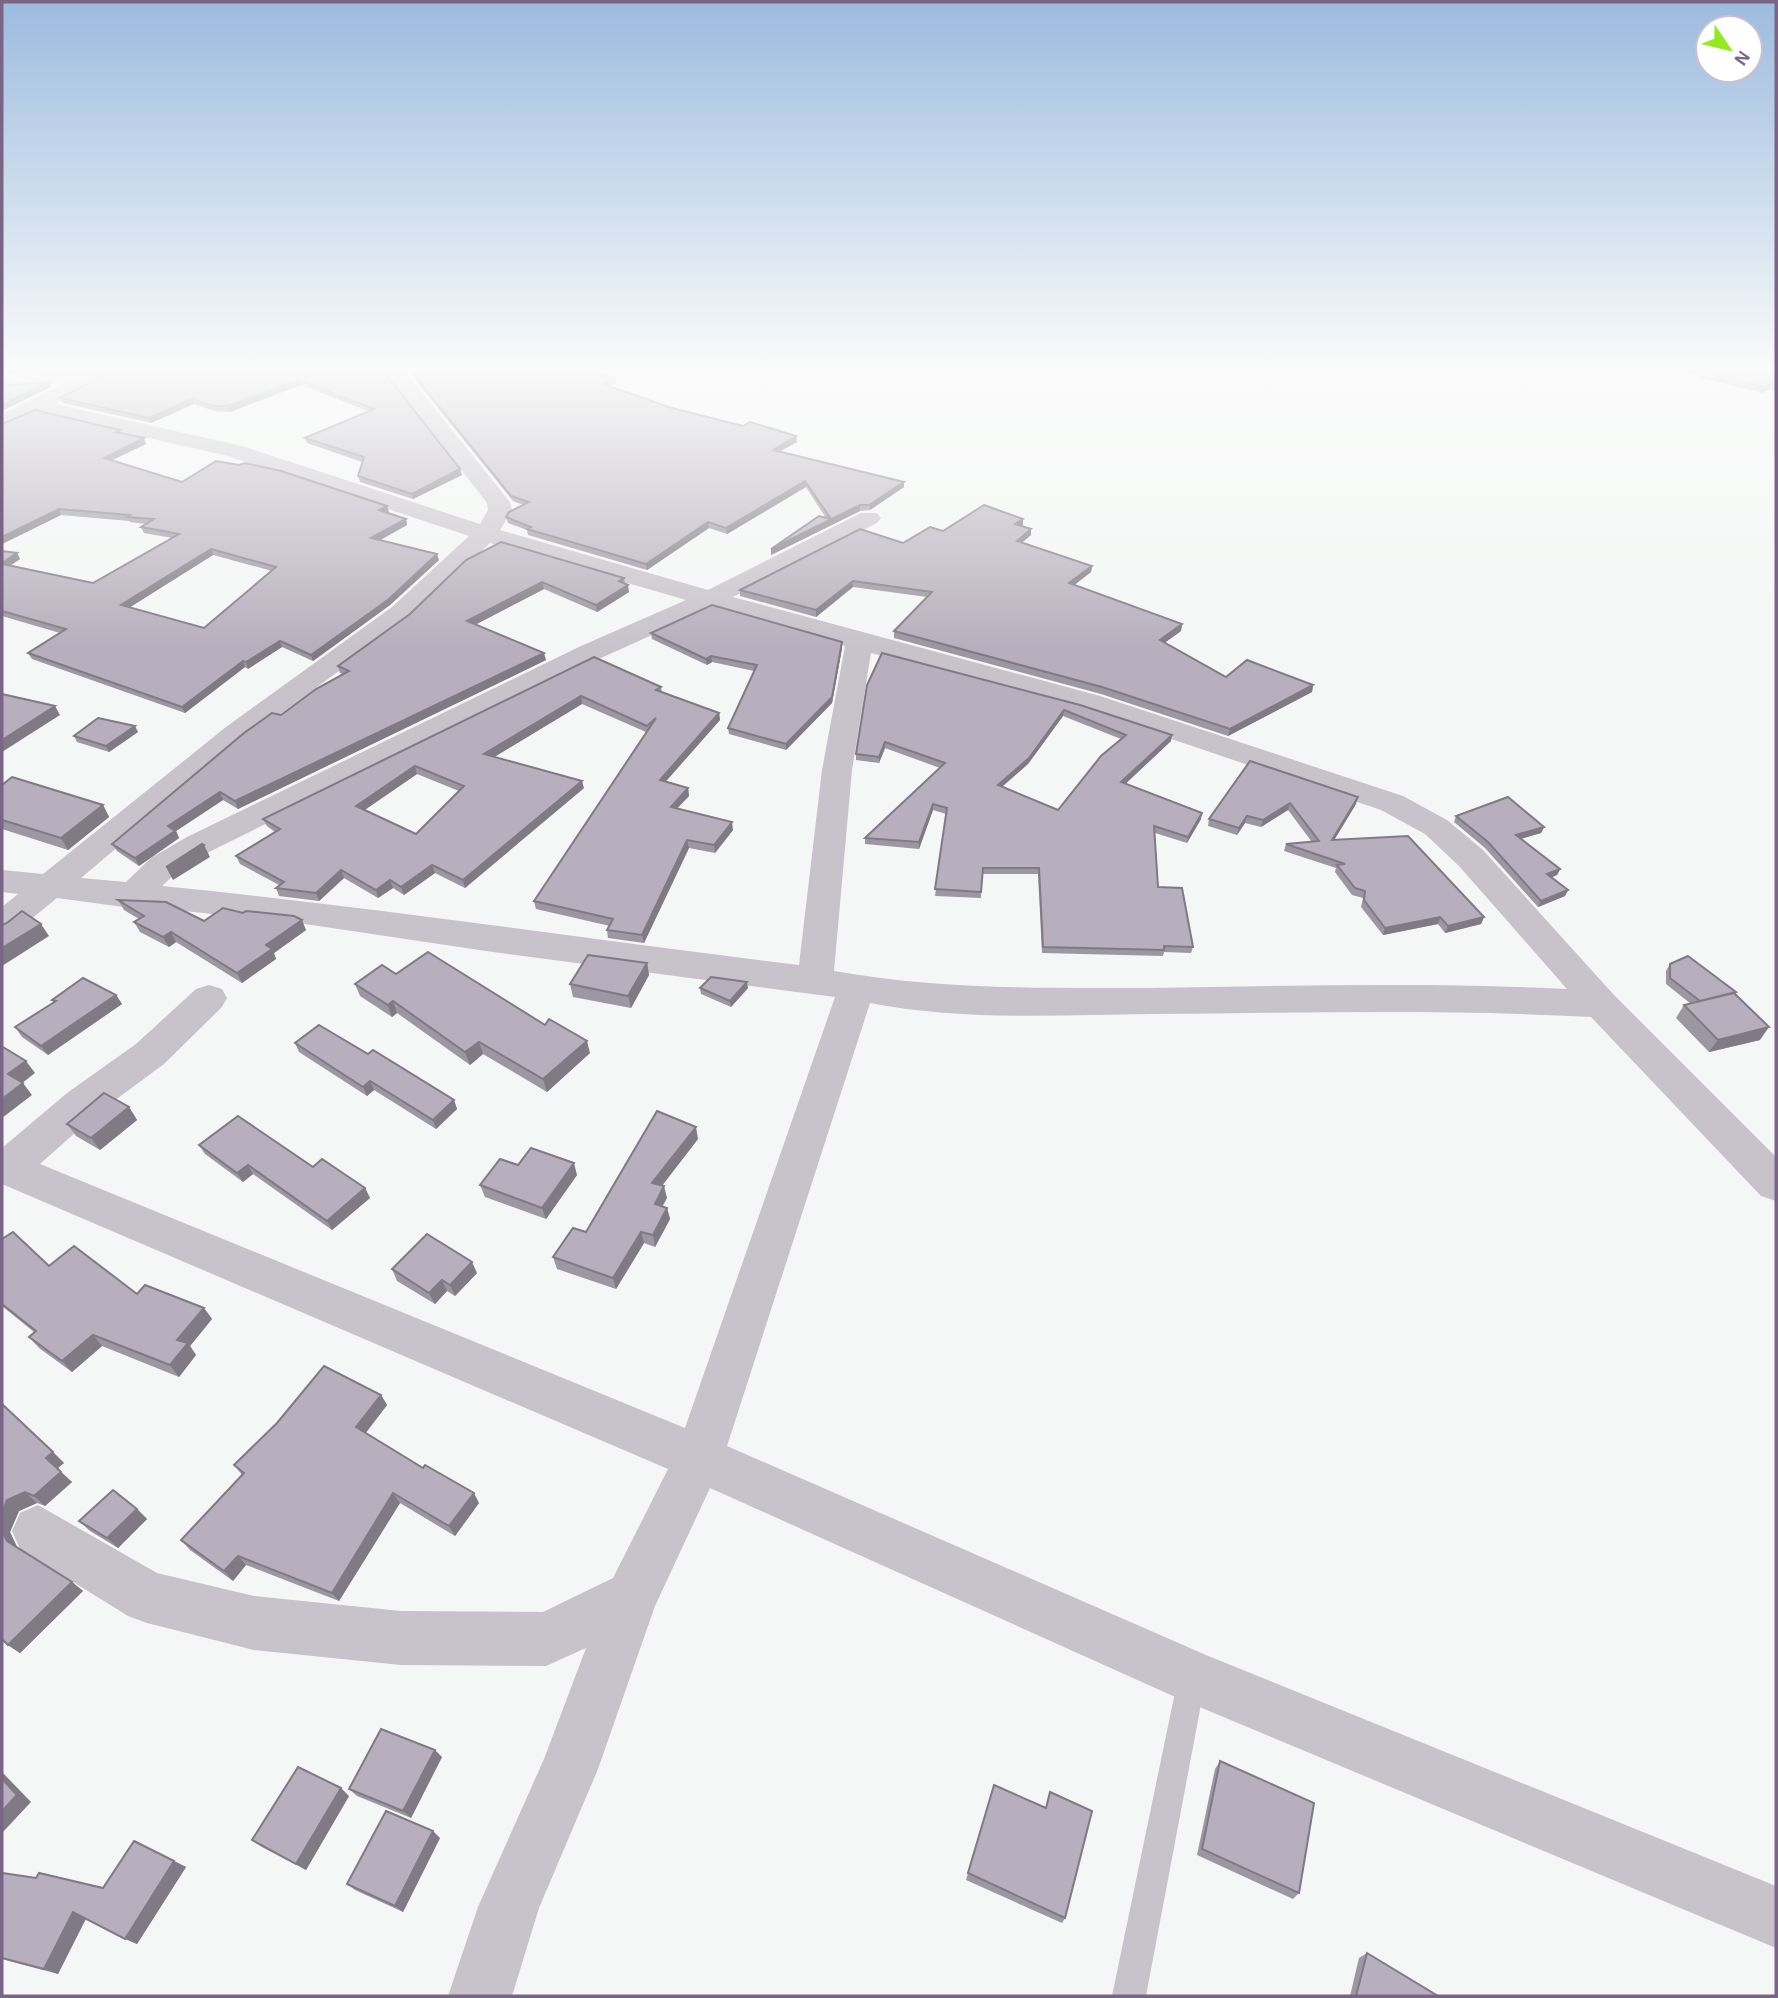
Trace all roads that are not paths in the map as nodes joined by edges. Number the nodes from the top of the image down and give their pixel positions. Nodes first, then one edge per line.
1 (265, 461) edge
2 (466, 461) edge
3 (869, 519) dead end
4 (486, 534) junction
5 (710, 599) junction
6 (859, 642) junction
7 (2, 881) edge
8 (49, 887) junction
9 (131, 897) junction
10 (2, 925) edge
11 (815, 980) junction
12 (856, 990) junction
13 (209, 998) dead end
14 (1601, 1004) junction
15 (5, 1166) edge
16 (1776, 1184) edge
17 (699, 1458) junction
18 (38, 1531) dead end
19 (632, 1597) junction
20 (1192, 1677) junction
21 (1776, 1917) edge
22 (480, 1996) edge
23 (1129, 1996) edge

1 - 4 street
2 - 4 street
3 - 5 street
4 - 5 street
4 - 8 street
5 - 6 street
5 - 9 street
6 - 11 street
6 - 14 street
7 - 8 street
8 - 9 street
8 - 10 street
9 - 11 street
11 - 12 street
12 - 14 street
12 - 17 street
13 - 15 street
14 - 16 street
15 - 17 street
17 - 19 street
17 - 20 street
18 - 19 street
19 - 22 street
20 - 21 street
20 - 23 lane

